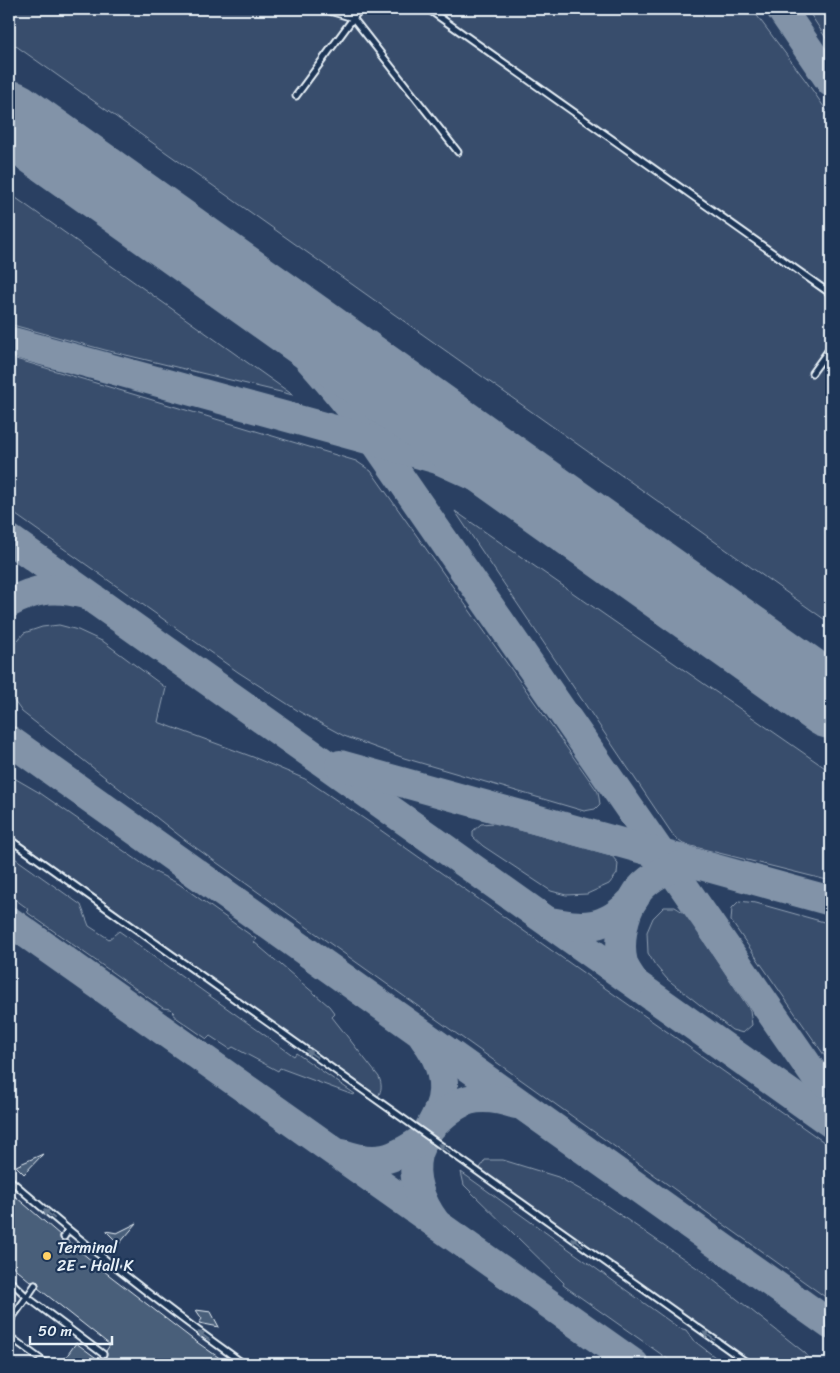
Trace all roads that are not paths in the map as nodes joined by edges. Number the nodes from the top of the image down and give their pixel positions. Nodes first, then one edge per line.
1 (324, 9) edge
2 (360, 9) edge
3 (428, 9) edge
4 (353, 18) junction
5 (296, 96) dead end
6 (458, 152) dead end
7 (831, 294) edge
8 (831, 347) edge
9 (812, 373) dead end
10 (9, 839) edge
11 (9, 1179) edge
12 (68, 1230) junction
13 (64, 1238) dead end
14 (9, 1280) edge
15 (34, 1285) dead end
16 (28, 1297) junction
17 (9, 1322) edge
18 (9, 1336) edge
19 (103, 1354) dead end
20 (47, 1364) edge
21 (244, 1364) edge
22 (749, 1364) edge

1 - 4 lane
2 - 4 lane
3 - 7 lane
4 - 5 lane
4 - 6 lane
8 - 9 lane
22 -> 10 lane
12 -> 11 lane
12 - 13 lane
21 -> 12 lane
14 - 16 lane
15 - 16 lane
16 - 17 lane
16 - 19 lane
18 - 20 lane

